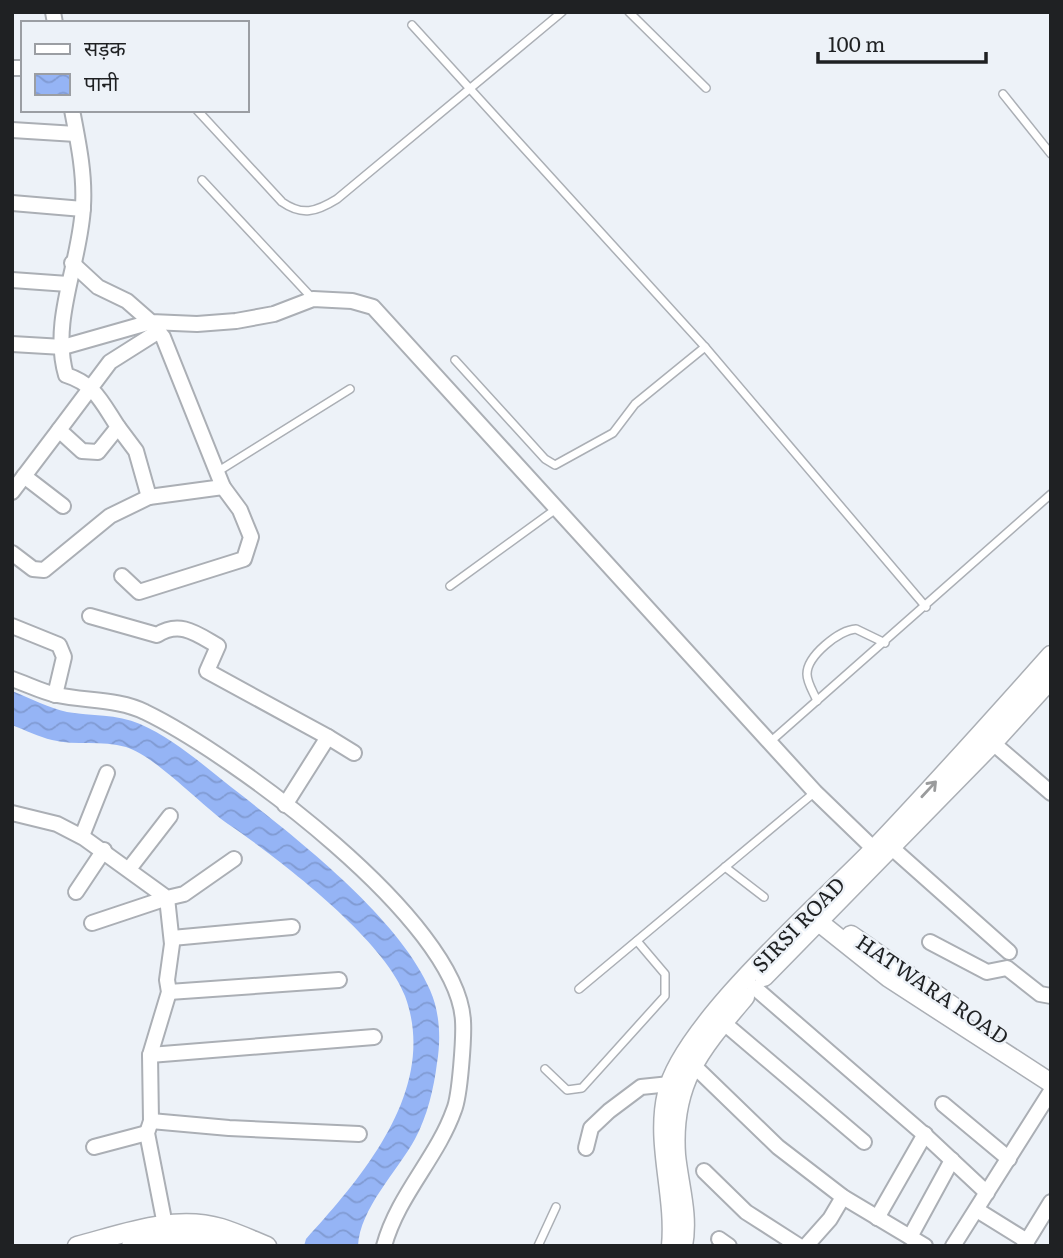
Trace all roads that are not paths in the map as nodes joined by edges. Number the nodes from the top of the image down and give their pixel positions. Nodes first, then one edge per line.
1 (562, 12) edge
2 (629, 12) edge
3 (412, 25) dead end
4 (469, 87) junction
5 (706, 88) dead end
6 (1003, 94) dead end
7 (72, 112) edge
8 (199, 112) edge
9 (12, 130) edge
10 (76, 134) junction
11 (1051, 154) edge
12 (202, 180) dead end
13 (12, 203) edge
14 (83, 209) junction
15 (72, 263) junction
16 (12, 280) edge
17 (68, 284) junction
18 (313, 299) junction
19 (155, 326) junction
20 (12, 344) edge
21 (63, 347) junction
22 (705, 347) junction
23 (455, 360) dead end
24 (93, 389) junction
25 (350, 389) dead end
26 (118, 427) junction
27 (60, 430) junction
28 (217, 472) junction
29 (24, 476) junction
30 (223, 486) junction
31 (12, 492) edge
32 (1051, 494) edge
33 (149, 498) junction
34 (63, 506) dead end
35 (556, 509) junction
36 (12, 553) edge
37 (122, 576) dead end
38 (450, 586) dead end
39 (926, 607) junction
40 (90, 616) dead end
41 (12, 626) edge
42 (885, 643) junction
43 (1051, 655) edge
44 (12, 679) edge
45 (1051, 679) edge
46 (55, 695) junction
47 (817, 701) junction
48 (328, 737) junction
49 (987, 738) junction
50 (769, 742) junction
51 (355, 752) dead end
52 (107, 773) dead end
53 (1049, 789) edge
54 (815, 792) junction
55 (285, 805) junction
56 (12, 813) edge
57 (170, 816) dead end
58 (82, 836) junction
59 (892, 848) junction
60 (874, 849) junction
61 (104, 850) junction
62 (234, 859) dead end
63 (725, 867) junction
64 (130, 869) junction
65 (76, 892) dead end
66 (764, 897) dead end
67 (167, 898) junction
68 (818, 914) junction
69 (92, 923) dead end
70 (292, 927) dead end
71 (172, 938) junction
72 (637, 941) junction
73 (930, 942) dead end
74 (1009, 953) dead end
75 (339, 980) dead end
76 (754, 987) junction
77 (579, 989) dead end
78 (169, 992) junction
79 (1051, 996) edge
80 (724, 1023) junction
81 (374, 1037) dead end
82 (992, 1039) junction
83 (150, 1055) junction
84 (687, 1059) junction
85 (545, 1069) dead end
86 (1051, 1070) edge
87 (1051, 1083) edge
88 (670, 1084) junction
89 (1051, 1091) edge
90 (943, 1104) dead end
91 (149, 1127) junction
92 (359, 1134) dead end
93 (925, 1134) junction
94 (864, 1142) dead end
95 (94, 1147) dead end
96 (586, 1148) dead end
97 (1009, 1159) junction
98 (952, 1160) junction
99 (704, 1171) dead end
100 (987, 1193) junction
101 (843, 1197) junction
102 (1051, 1202) edge
103 (556, 1207) dead end
104 (976, 1210) junction
105 (877, 1218) junction
106 (164, 1224) junction
107 (910, 1237) junction
108 (144, 1240) edge
109 (1025, 1244) edge
110 (77, 1246) edge
111 (234, 1246) edge
112 (267, 1246) edge
113 (384, 1246) edge
114 (538, 1246) edge
115 (671, 1246) edge
116 (683, 1246) edge
117 (799, 1246) edge
118 (806, 1246) edge
119 (925, 1246) edge
120 (953, 1246) edge

1 - 4 lane
2 - 5 lane
3 - 4 lane
4 - 8 lane
4 - 22 lane
6 - 11 lane
7 - 10 street
9 - 10 street
10 - 14 street
12 - 18 lane
13 - 14 street
14 - 15 street
15 - 17 street
15 - 19 street
16 - 17 street
17 - 21 street
18 - 19 street
18 - 35 street
19 - 21 street
19 - 24 street
19 - 28 street
20 - 21 street
21 - 24 street
22 - 23 lane
22 - 39 lane
24 - 26 street
24 - 27 street
25 - 28 lane
26 - 27 street
26 - 33 street
27 - 29 street
28 - 30 street
29 - 31 street
29 - 34 street
30 - 33 street
30 - 37 street
32 - 39 lane
33 - 36 street
35 - 38 lane
35 - 50 street
39 - 42 lane
40 - 48 street
41 - 46 street
42 - 47 lane
42 - 47 lane
43 - 49 street, SIRSI ROAD
44 - 46 street
45 - 49 street, SIRSI ROAD
46 - 55 street
47 - 50 lane
48 - 51 street
48 - 55 street
49 - 53 street
49 - 59 street, SIRSI ROAD
60 -> 49 street, SIRSI ROAD
50 - 54 street
52 - 58 street
54 - 60 street
54 - 63 lane
55 - 113 street
56 - 58 street
57 - 64 street
58 - 61 street
59 - 68 street, SIRSI ROAD
59 - 74 street
60 - 68 street, SIRSI ROAD
61 - 64 street
61 - 65 street
62 - 67 street
63 - 66 lane
63 - 72 lane
64 - 67 street
67 - 69 street
67 - 71 street
68 - 76 street, SIRSI ROAD
68 - 82 street, HATWARA ROAD
68 - 84 street, SIRSI ROAD
70 - 71 street
71 - 78 street
72 - 77 lane
72 - 85 lane
73 - 79 street
75 - 78 street
76 - 80 street, SIRSI ROAD
76 - 93 street
78 - 83 street
80 - 84 street, SIRSI ROAD
80 - 94 street
81 - 83 street
82 - 86 street, HATWARA ROAD
82 - 87 street
83 - 91 street
84 - 88 street, SIRSI ROAD
84 - 101 street
84 - 116 street, SIRSI ROAD
88 - 96 street
88 - 115 street, SIRSI ROAD
89 - 97 street
90 - 97 street
91 - 92 street
91 - 95 street
91 - 106 street
93 - 98 street
93 - 105 street
97 - 100 street
98 - 100 street
98 - 107 street
99 - 117 street
100 - 104 street
101 - 105 street
101 - 118 street
102 - 109 street
103 - 114 lane
104 - 109 street
104 - 120 street
105 - 107 street
106 - 108 street
106 - 112 street
107 - 119 street
108 - 110 street
108 - 111 street

